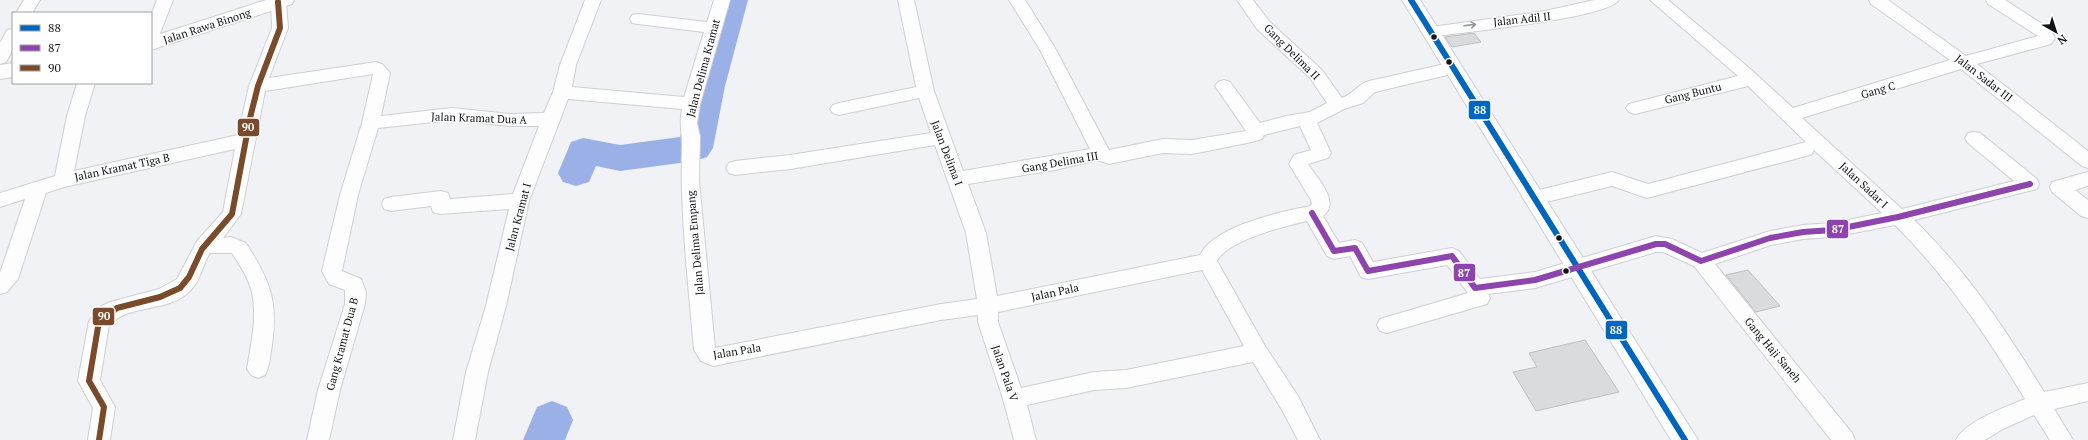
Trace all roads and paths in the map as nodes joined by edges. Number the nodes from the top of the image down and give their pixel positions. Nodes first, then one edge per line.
1 (32, 0) edge
2 (165, 0) edge
3 (593, 0) edge
4 (722, 0) edge
5 (906, 0) edge
6 (1017, 0) edge
7 (1245, 0) edge
8 (1412, 0) edge
9 (1611, 0) edge
10 (1658, 0) edge
11 (1877, 0) edge
12 (1994, 0) edge
13 (282, 1) edge
14 (25, 12) edge
15 (638, 19) dead end
16 (714, 28) junction
17 (1432, 32) junction
18 (152, 33) edge
19 (12, 36) edge
20 (152, 44) edge
21 (0, 58) edge
22 (1964, 62) junction
23 (1454, 68) junction
24 (12, 70) edge
25 (0, 72) edge
26 (1751, 79) junction
27 (86, 84) edge
28 (258, 86) junction
29 (1224, 86) dead end
30 (562, 92) junction
31 (925, 92) junction
32 (692, 104) junction
33 (1338, 105) junction
34 (1635, 108) dead end
35 (839, 109) dead end
36 (1791, 115) junction
37 (550, 119) junction
38 (1306, 120) junction
39 (371, 122) junction
40 (1256, 131) junction
41 (940, 138) junction
42 (1974, 138) dead end
43 (246, 140) junction
44 (690, 145) joint
45 (1806, 149) dead end
46 (1101, 153) junction
47 (2088, 162) edge
48 (735, 168) dead end
49 (958, 179) junction
50 (2088, 179) edge
51 (63, 180) junction
52 (38, 187) junction
53 (1534, 198) junction
54 (0, 200) edge
55 (520, 201) junction
56 (390, 204) dead end
57 (2088, 211) edge
58 (1312, 213) junction
59 (1898, 217) junction
60 (204, 246) junction
61 (1207, 261) junction
62 (1702, 261) junction
63 (1577, 268) junction
64 (0, 286) edge
65 (1475, 288) junction
66 (987, 306) junction
67 (1387, 325) dead end
68 (704, 350) joint
69 (1258, 352) junction
70 (258, 369) dead end
71 (2088, 392) edge
72 (1014, 399) junction
73 (2038, 403) junction
74 (99, 440) edge
75 (318, 440) edge
76 (464, 440) edge
77 (1024, 440) edge
78 (1309, 440) edge
79 (1685, 440) edge
80 (1844, 440) edge
81 (1967, 440) edge
82 (2062, 440) edge

1 - 14 street
2 - 18 street
3 - 30 street, Jalan Kramat I
4 - 16 street, Jalan Delima Kramat
5 - 31 street, Jalan Delima I
6 - 46 street
7 - 33 street, Gang Delima II
8 - 17 main road
17 -> 9 street, Jalan Adil II
10 - 26 street, Jalan Sadar I
11 - 22 street, Jalan Sadar III
12 - 22 street, Gang C
13 - 20 main road, Jalan Rawa Binong
13 - 28 street
15 - 16 street
16 - 32 street, Jalan Delima Kramat
17 - 23 main road
19 - 21 street
22 - 36 street, Gang C
22 - 47 street, Jalan Sadar III
23 - 33 street, Gang Delima III
23 - 53 main road
24 - 25 main road
26 - 34 street, Gang Buntu
26 - 36 street, Jalan Sadar I
27 - 51 street
28 - 39 street
28 - 43 street
29 - 40 street
30 - 32 street
30 - 37 street, Jalan Kramat I
31 - 35 street
31 - 41 street, Jalan Delima I
32 - 44 street, Jalan Delima Kramat
33 - 38 street, Gang Delima III
36 - 59 street, Jalan Sadar I
37 - 39 street, Jalan Kramat Dua A
37 - 55 street, Jalan Kramat I
38 - 40 street, Gang Delima III
38 - 58 street
39 - 75 street, Gang Kramat Dua B
40 - 46 street, Gang Delima III
41 - 48 street
41 - 49 street, Jalan Delima I
42 - 59 street
43 - 51 street, Jalan Kramat Tiga B
43 - 60 street
44 - 68 street, Jalan Delima Empang
45 - 53 street
46 - 49 street, Gang Delima III
49 - 66 street, Jalan Delima I
50 - 57 street
51 - 52 street, Jalan Kramat Tiga B
52 - 54 street, Jalan Kramat Tiga B
52 - 64 street
53 - 63 main road
55 - 56 street
55 - 76 street, Jalan Kramat I
58 - 61 street
58 - 65 street
59 - 62 street
59 - 73 street, Jalan Sadar I
60 - 70 street
60 - 74 street
61 - 66 street, Jalan Pala
61 - 69 street
62 - 63 street
62 - 80 street, Gang Haji Saneh
63 - 65 street
63 - 79 main road
65 - 67 street
66 - 68 street, Jalan Pala
66 - 72 street, Jalan Pala V
69 - 72 street
69 - 78 street
71 - 73 street
72 - 77 street, Jalan Pala V
73 - 81 street
73 - 82 street, Jalan Sadar I

